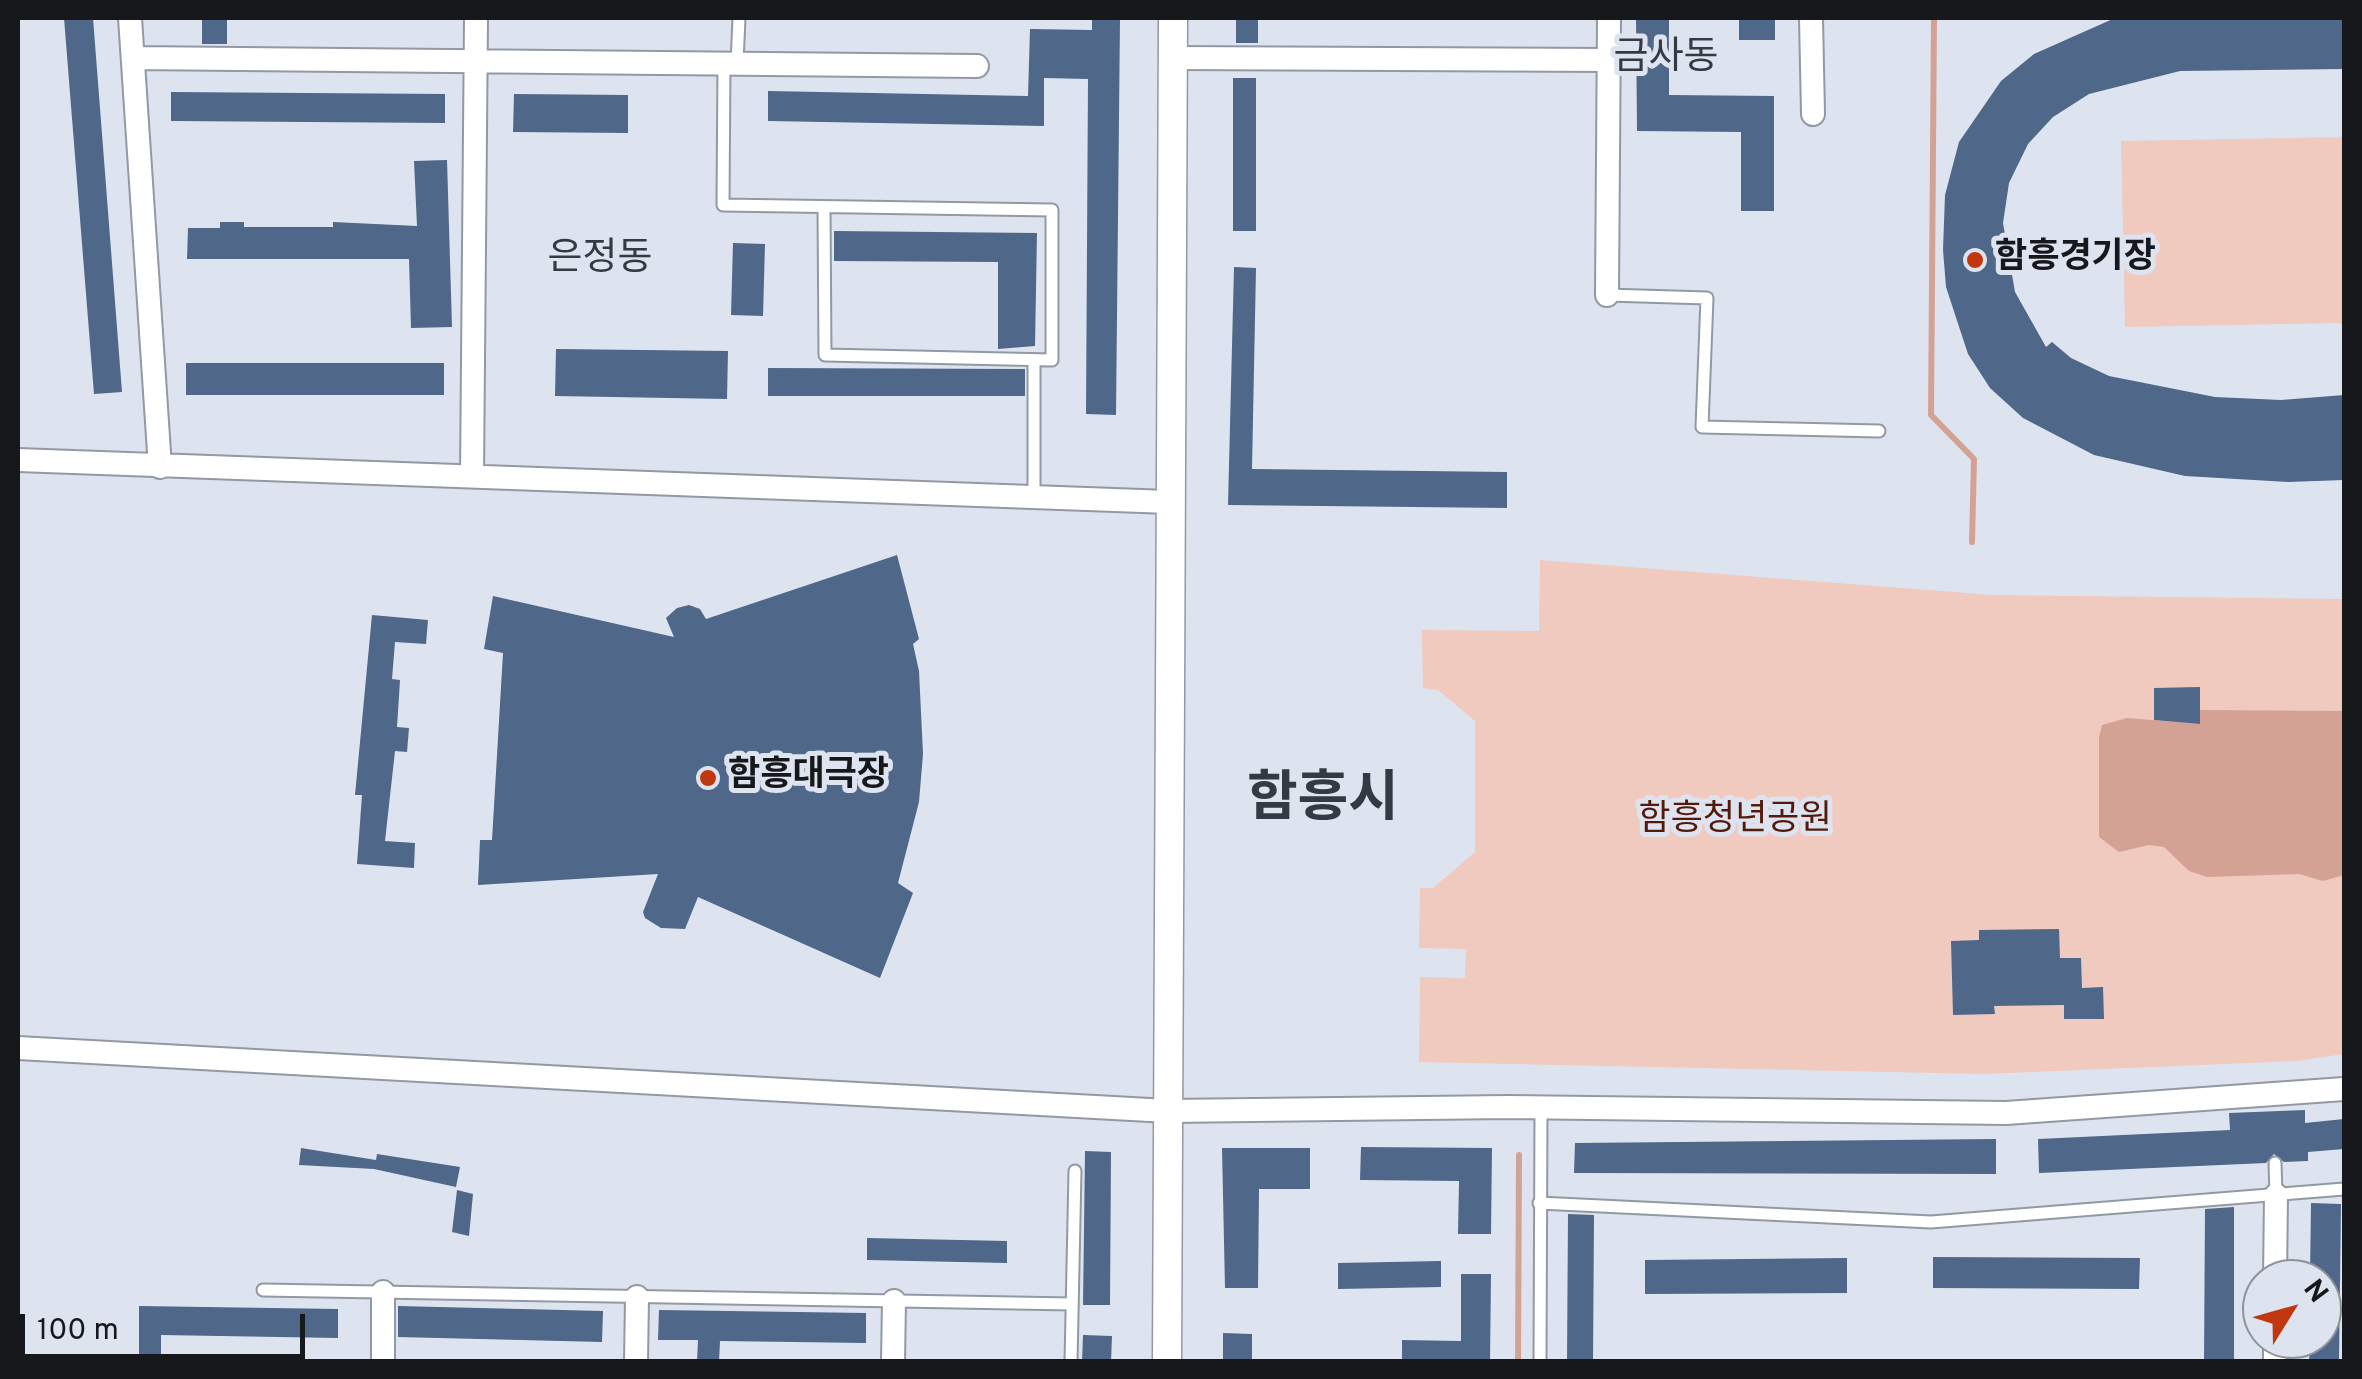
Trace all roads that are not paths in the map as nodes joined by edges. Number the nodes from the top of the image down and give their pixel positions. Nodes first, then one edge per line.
1 (130, 18) edge
2 (476, 18) edge
3 (738, 18) edge
4 (1173, 18) edge
5 (1609, 18) edge
6 (1811, 18) edge
7 (134, 58) junction
8 (1173, 58) junction
9 (1609, 60) junction
10 (476, 62) junction
11 (731, 64) junction
12 (977, 66) dead end
13 (1813, 114) dead end
14 (824, 207) junction
15 (1607, 296) joint
16 (1034, 360) junction
17 (1879, 431) dead end
18 (18, 460) edge
19 (160, 467) junction
20 (472, 475) junction
21 (1034, 496) junction
22 (1169, 502) junction
23 (18, 1048) edge
24 (2344, 1089) edge
25 (1540, 1108) junction
26 (1168, 1112) junction
27 (2276, 1162) dead end
28 (1074, 1172) dead end
29 (2344, 1189) edge
30 (2276, 1195) junction
31 (1539, 1203) junction
32 (2275, 1259) edge
33 (263, 1290) dead end
34 (383, 1292) junction
35 (637, 1297) junction
36 (894, 1301) junction
37 (1072, 1304) junction
38 (384, 1362) edge
39 (636, 1362) edge
40 (894, 1362) edge
41 (1072, 1362) edge
42 (1167, 1362) edge
43 (1540, 1362) edge

1 - 7 street
2 - 10 street
3 - 11 lane
4 - 8 street
5 - 9 street
6 - 13 street
7 - 10 street
7 - 19 street
8 - 9 street
8 - 22 street
9 - 15 street
10 - 11 street
10 - 20 street
11 - 12 street
11 - 14 lane
14 - 16 lane
14 - 16 lane
15 - 17 lane
16 - 21 lane
18 - 19 street
19 - 20 street
20 - 21 street
21 - 22 street
22 - 26 street
23 - 26 street
24 - 25 street
25 - 26 street
25 - 31 lane
26 - 42 street
27 - 30 lane
28 - 37 lane
29 - 30 lane
30 - 31 lane
30 - 32 street
31 - 43 lane
33 - 34 lane
34 - 35 lane
34 - 38 street
35 - 36 lane
35 - 39 street
36 - 37 lane
36 - 40 street
37 - 41 lane

